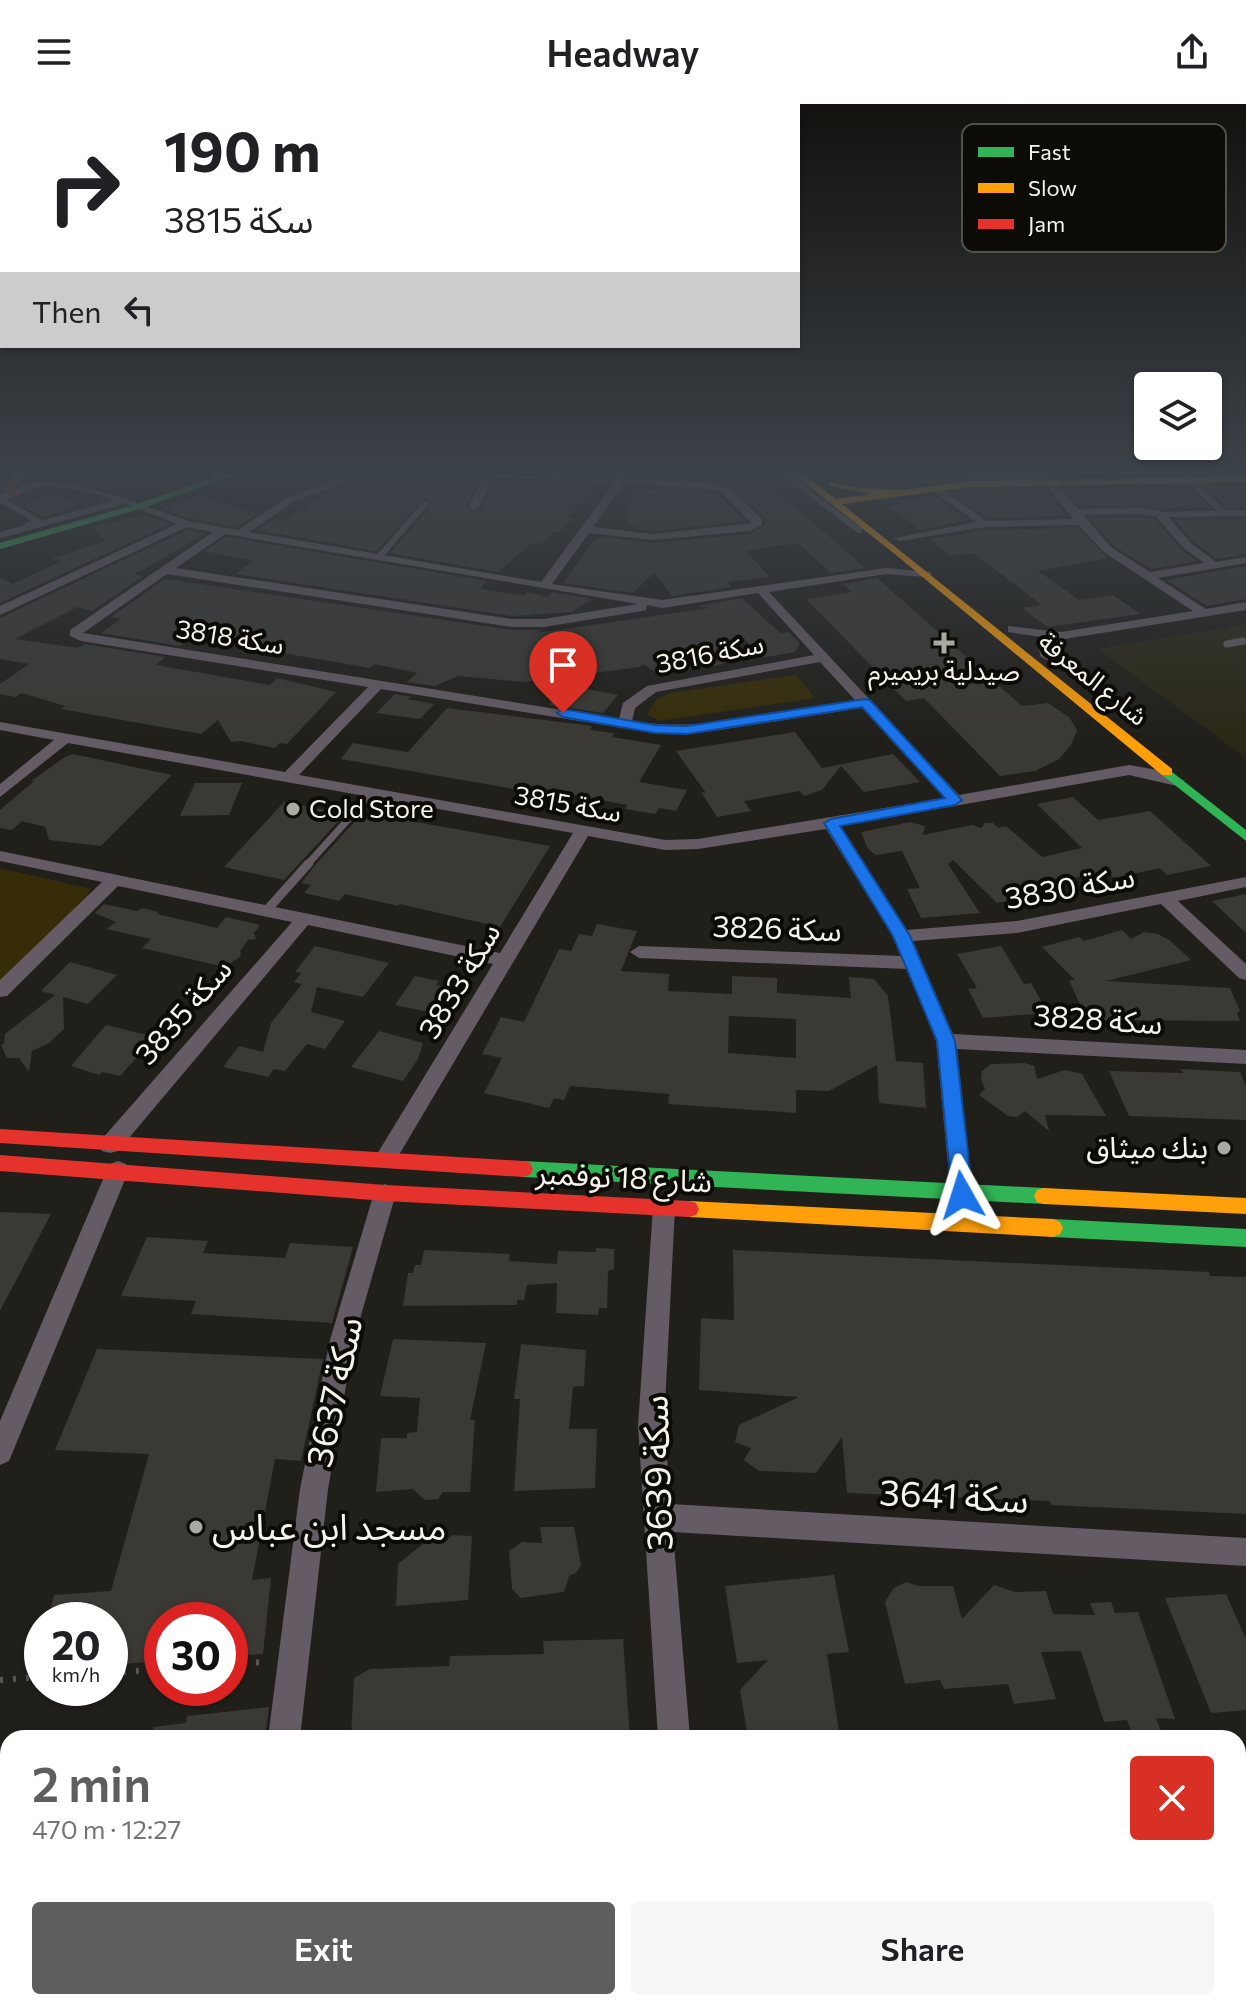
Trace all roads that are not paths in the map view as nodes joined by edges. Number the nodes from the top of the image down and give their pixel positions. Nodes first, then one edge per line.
1 (107, 561) edge
2 (179, 561) edge
3 (401, 561) edge
4 (562, 561) edge
5 (902, 561) edge
6 (905, 561) edge
7 (928, 561) edge
8 (1125, 561) edge
9 (1208, 561) edge
10 (1240, 561) edge
11 (1213, 565) junction
12 (166, 570) junction
13 (886, 571) junction
14 (926, 574) junction
15 (1148, 576) junction
16 (544, 586) junction
17 (760, 589) junction
18 (662, 604) junction
19 (1246, 606) edge
20 (0, 611) edge
21 (1204, 613) junction
22 (1012, 629) junction
23 (1061, 636) junction
24 (1246, 641) edge
25 (1227, 644) dead end
26 (1047, 656) junction
27 (823, 657) junction
28 (378, 685) junction
29 (865, 703) junction
30 (625, 722) junction
31 (0, 726) edge
32 (64, 739) junction
33 (1159, 741) dead end
34 (1136, 746) junction
35 (1129, 770) junction
36 (288, 778) junction
37 (1183, 785) junction
38 (0, 792) edge
39 (372, 793) junction
40 (955, 800) junction
41 (831, 823) junction
42 (582, 832) junction
43 (1246, 837) edge
44 (1246, 855) edge
45 (0, 856) edge
46 (114, 880) junction
47 (1246, 882) edge
48 (1167, 900) junction
49 (266, 911) junction
50 (304, 919) junction
51 (902, 936) junction
52 (639, 952) dead end
53 (505, 960) junction
54 (913, 963) junction
55 (1246, 974) edge
56 (0, 991) edge
57 (946, 1041) junction
58 (1246, 1057) edge
59 (0, 1136) edge
60 (110, 1145) junction
61 (385, 1159) junction
62 (0, 1163) edge
63 (118, 1170) junction
64 (385, 1193) junction
65 (962, 1195) junction
66 (1246, 1206) edge
67 (664, 1208) junction
68 (1246, 1238) edge
69 (0, 1452) edge
70 (656, 1517) junction
71 (1246, 1552) edge
72 (285, 1730) edge
73 (673, 1730) edge

1 - 20 street
2 - 12 street
3 - 16 street
4 - 16 street
5 - 13 street
6 - 14 main road, شارع المعرفة
7 - 22 main road
8 - 15 street
9 - 11 street
10 - 11 street
11 - 15 street
12 - 18 street
12 - 28 street, سكة 3818
13 - 14 street
13 - 17 street
14 - 34 main road, شارع المعرفة
15 - 21 street
16 - 18 street
17 - 18 street
17 - 27 street, سكة 3816
19 - 21 street
21 - 23 street
22 - 23 street
22 - 26 main road
23 - 26 street
24 - 25 lane
26 - 33 main road
27 - 29 street, سكة 3816
27 - 30 street, سكة 3816
28 - 30 street, سكة 3818
28 - 36 street
29 - 30 street, سكة 3818
29 - 40 street, سكة 3816
31 - 32 street, سكة 3815
32 - 36 street, سكة 3815
32 - 38 street
34 - 35 street
34 - 37 main road, شارع المعرفة
35 - 37 street, سكة 3815
35 - 40 street, سكة 3815
36 - 39 street, سكة 3815
37 - 43 main road, شارع المعرفة
37 - 44 main road
39 - 42 street, سكة 3815
39 - 49 lane
40 - 41 street, سكة 3815
41 - 42 street, سكة 3815
41 - 51 street
42 - 53 street, سكة 3833
45 - 46 street
46 - 49 street
46 - 56 street
47 - 48 street, سكة 3830
48 - 51 street, سكة 3830
48 - 55 street
49 - 50 street
50 - 53 street
50 - 60 street, سكة 3835
51 - 54 street
52 - 54 street, سكة 3826
53 - 61 street, سكة 3833
54 - 57 street
57 - 58 street, سكة 3828
57 - 65 street
59 - 60 main road, شارع 18 نوفمبر
60 - 61 main road, شارع 18 نوفمبر
61 - 65 main road, شارع 18 نوفمبر
62 - 63 main road, شارع 18 نوفمبر
63 - 64 main road, شارع 18 نوفمبر
63 - 69 street
64 - 67 main road, شارع 18 نوفمبر
64 - 72 street, سكة 3637
65 - 66 main road, شارع 18 نوفمبر
67 - 68 main road, شارع 18 نوفمبر
67 - 70 street, سكة 3639
70 - 71 street, سكة 3641
70 - 73 street, سكة 3639

